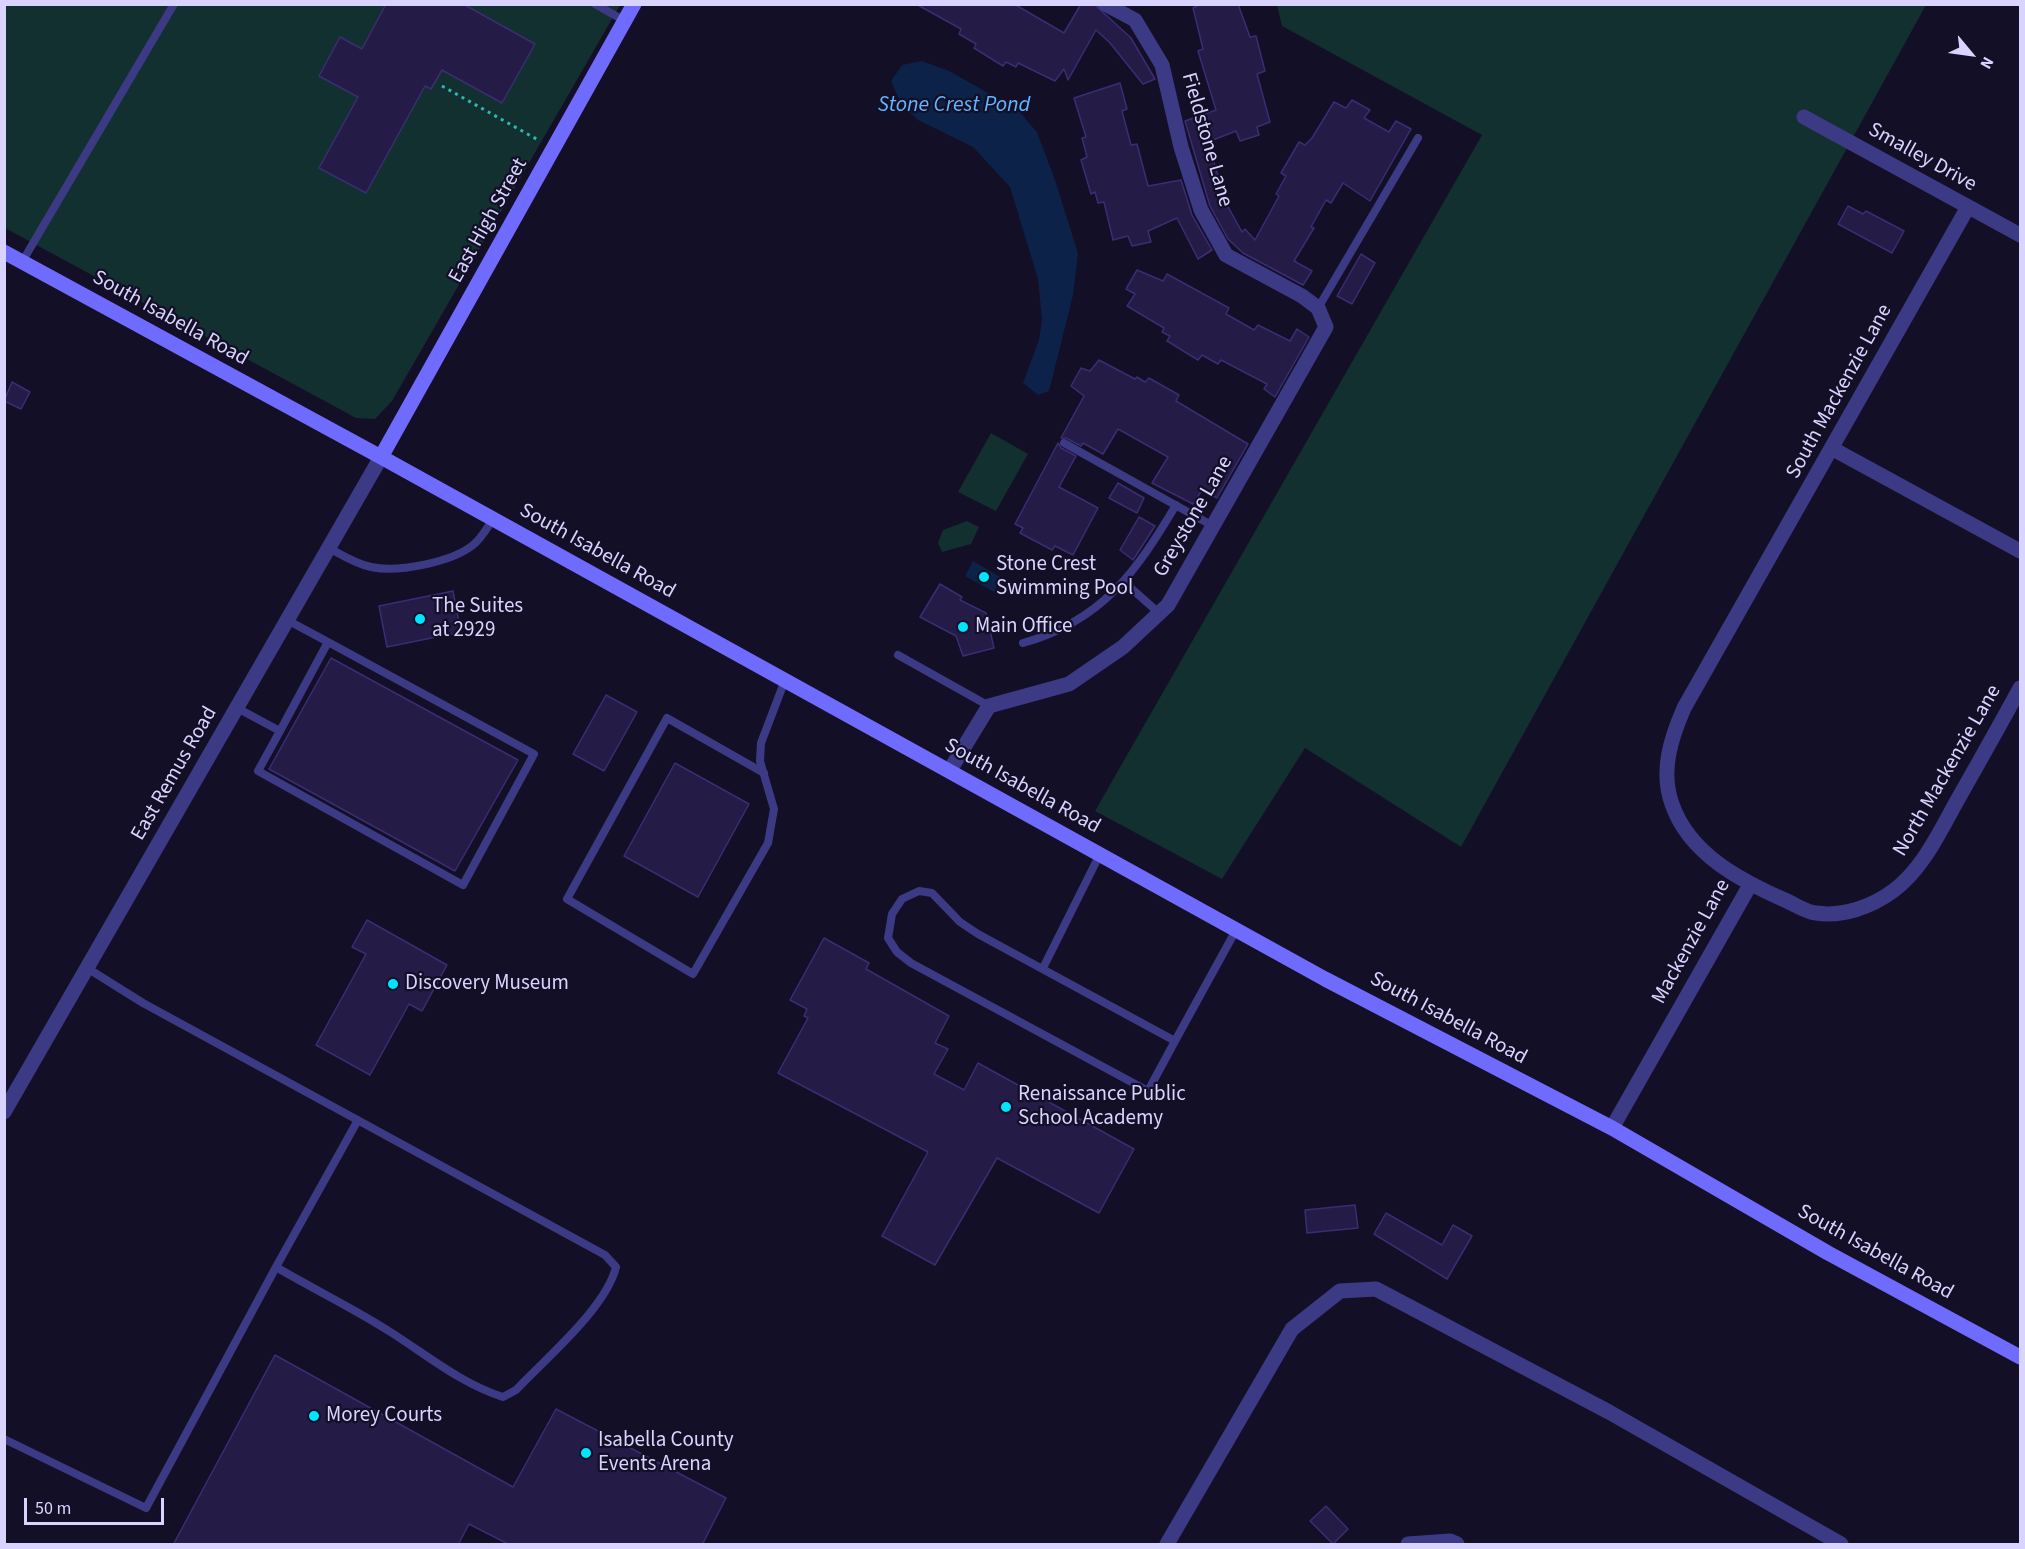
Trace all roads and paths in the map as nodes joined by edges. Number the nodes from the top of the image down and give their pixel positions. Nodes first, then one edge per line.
1 (174, 4) edge
2 (596, 4) edge
3 (634, 4) edge
4 (1105, 4) edge
5 (624, 21) junction
6 (442, 86) dead end
7 (1804, 117) dead end
8 (1418, 138) dead end
9 (554, 149) junction
10 (1968, 207) junction
11 (2020, 235) edge
12 (4, 252) edge
13 (22, 262) junction
14 (1318, 308) junction
15 (1064, 443) dead end
16 (1833, 449) junction
17 (381, 457) junction
18 (1176, 505) junction
19 (493, 519) junction
20 (1213, 526) junction
21 (329, 548) junction
22 (2020, 551) edge
23 (1124, 582) junction
24 (1747, 598) joint
25 (1159, 614) junction
26 (287, 620) junction
27 (328, 642) junction
28 (1023, 644) dead end
29 (898, 655) dead end
30 (785, 680) junction
31 (2020, 688) edge
32 (989, 706) junction
33 (237, 708) junction
34 (279, 731) junction
35 (950, 770) junction
36 (764, 773) junction
37 (1100, 854) junction
38 (1750, 885) junction
39 (1236, 930) junction
40 (87, 968) junction
41 (1043, 968) junction
42 (1175, 1041) junction
43 (4, 1112) edge
44 (358, 1120) junction
45 (1612, 1128) junction
46 (276, 1268) junction
47 (2020, 1357) edge
48 (4, 1439) edge
49 (1167, 1545) edge
50 (1408, 1545) edge
51 (1457, 1545) edge
52 (1841, 1545) edge

1 - 13 lane
2 - 5 lane
3 - 5 main road, East High Street
4 - 14 street, Fieldstone Lane
5 - 9 main road, East High Street
6 - 9 path
7 - 10 street, Smalley Drive
8 - 14 lane
9 - 17 main road, East High Street
10 - 11 street, Smalley Drive
10 - 16 street, South Mackenzie Lane
12 - 13 main road, South Isabella Road
13 - 17 main road, South Isabella Road
14 - 20 street, Greystone Lane
15 - 18 lane
16 - 22 street
16 - 24 street, South Mackenzie Lane
17 - 19 main road, South Isabella Road
17 - 21 street, East Remus Road
18 - 20 lane
18 - 23 lane
19 - 21 lane
19 - 30 main road, South Isabella Road
20 - 25 street, Greystone Lane
21 - 26 street, East Remus Road
23 - 25 lane
23 - 28 lane
24 - 38 street, Mackenzie Lane
25 - 32 street, Greystone Lane
26 - 27 lane
26 - 33 street, East Remus Road
27 - 34 lane
27 - 34 lane
29 - 32 lane
30 - 35 main road, South Isabella Road
30 - 36 lane
31 - 38 street, North Mackenzie Lane
32 - 35 street
33 - 34 lane
33 - 40 street, East Remus Road
35 - 37 main road, South Isabella Road
36 - 36 lane
37 - 39 main road, South Isabella Road
37 - 41 lane
38 - 45 street, Mackenzie Lane
39 - 42 lane
39 - 45 main road, South Isabella Road
40 - 43 street, East Remus Road
40 - 44 lane
41 - 42 lane
41 - 42 lane
44 - 46 lane
44 - 46 lane
45 - 47 main road, South Isabella Road
46 - 48 lane
49 - 52 street
50 - 51 street

